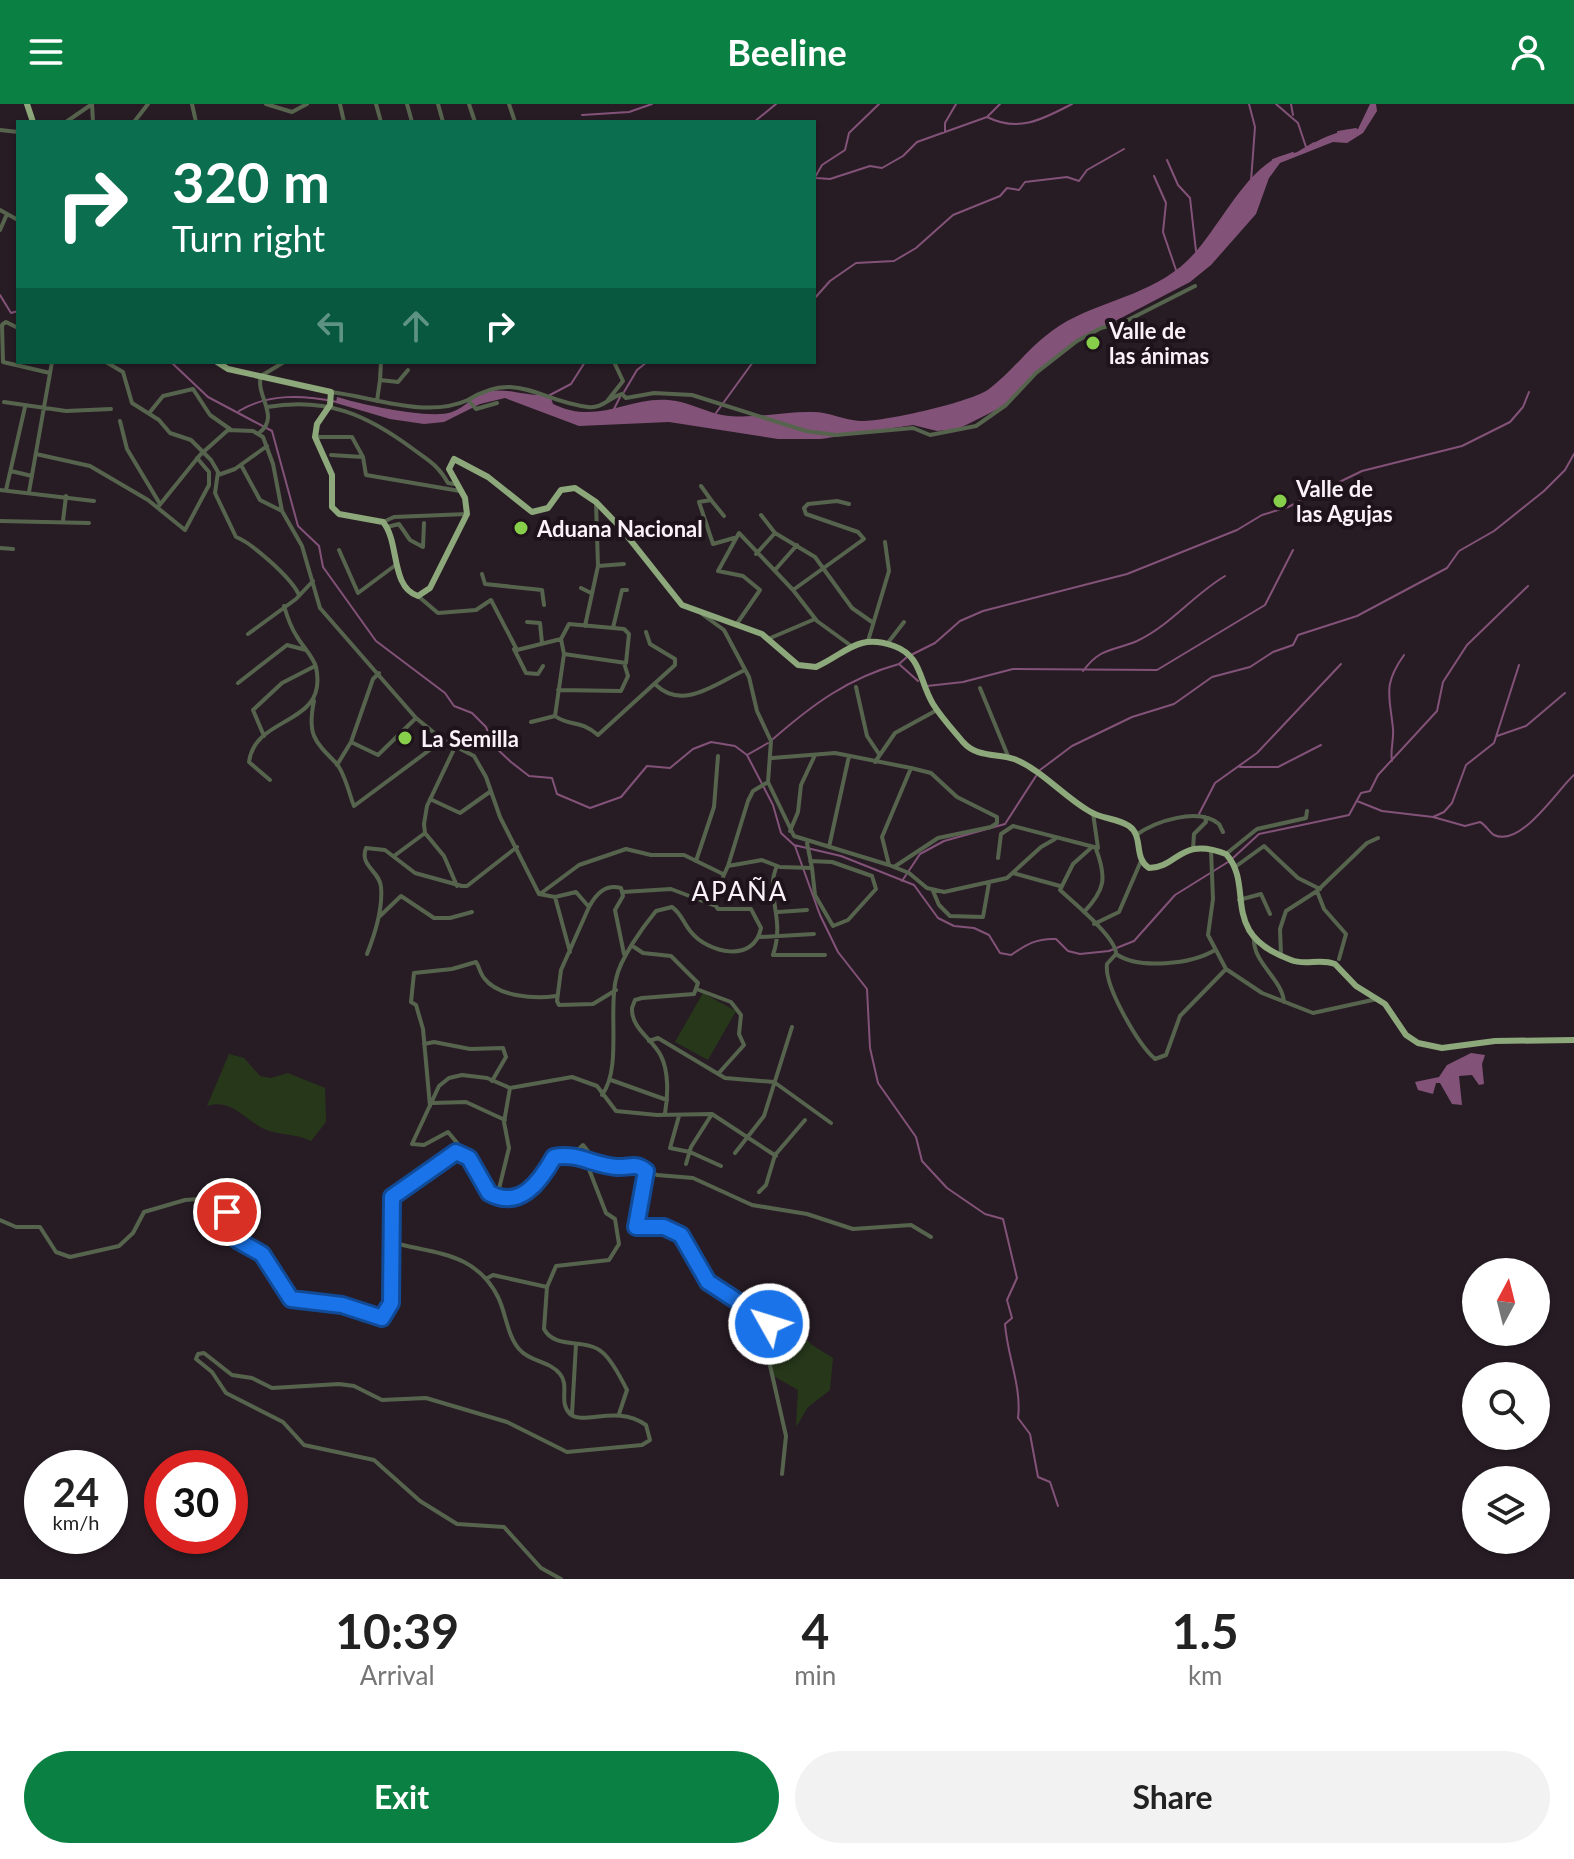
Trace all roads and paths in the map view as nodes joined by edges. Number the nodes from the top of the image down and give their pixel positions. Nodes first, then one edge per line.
1 (92, 104) edge
2 (148, 104) edge
3 (266, 104) edge
4 (307, 104) edge
5 (69, 120) edge
6 (136, 120) edge
7 (0, 210) edge
8 (7, 214) junction
9 (16, 219) edge
10 (0, 230) edge
11 (1195, 286) dead end
12 (1, 325) edge
13 (52, 364) edge
14 (109, 364) edge
15 (220, 364) edge
16 (281, 364) edge
17 (381, 364) edge
18 (615, 364) edge
19 (408, 370) dead end
20 (50, 373) junction
21 (261, 376) junction
22 (380, 380) junction
23 (331, 399) junction
24 (469, 400) junction
25 (377, 401) junction
26 (4, 402) dead end
27 (608, 402) junction
28 (497, 403) dead end
29 (266, 406) junction
30 (25, 407) junction
31 (44, 409) junction
32 (111, 409) dead end
33 (150, 412) junction
34 (120, 421) dead end
35 (230, 429) junction
36 (264, 429) junction
37 (315, 437) junction
38 (268, 446) junction
39 (203, 451) junction
40 (36, 454) junction
41 (331, 455) dead end
42 (363, 457) junction
43 (197, 458) junction
44 (241, 465) junction
45 (10, 471) junction
46 (218, 475) junction
47 (32, 476) junction
48 (454, 484) junction
49 (701, 486) dead end
50 (3, 490) edge
51 (460, 491) junction
52 (29, 492) junction
53 (66, 496) junction
54 (711, 500) junction
55 (94, 501) dead end
56 (596, 502) junction
57 (849, 504) dead end
58 (159, 506) junction
59 (282, 511) junction
60 (467, 514) junction
61 (761, 515) dead end
62 (724, 516) dead end
63 (0, 521) edge
64 (63, 522) junction
65 (89, 523) dead end
66 (424, 523) dead end
67 (385, 525) junction
68 (775, 533) junction
69 (734, 538) junction
70 (885, 542) dead end
71 (797, 545) junction
72 (0, 548) edge
73 (13, 549) dead end
74 (339, 550) dead end
75 (756, 554) junction
76 (397, 564) junction
77 (624, 564) dead end
78 (598, 566) junction
79 (775, 570) junction
80 (823, 570) junction
81 (482, 574) dead end
82 (314, 579) junction
83 (491, 584) junction
84 (581, 588) dead end
85 (627, 590) dead end
86 (793, 590) junction
87 (298, 593) junction
88 (591, 593) junction
89 (418, 596) junction
90 (489, 599) junction
91 (544, 605) dead end
92 (284, 606) junction
93 (700, 612) junction
94 (815, 619) junction
95 (527, 622) dead end
96 (872, 622) junction
97 (904, 622) dead end
98 (585, 626) junction
99 (734, 627) junction
100 (613, 628) junction
101 (646, 632) dead end
102 (248, 634) dead end
103 (561, 639) junction
104 (768, 639) junction
105 (868, 641) junction
106 (542, 643) junction
107 (887, 644) junction
108 (850, 645) junction
109 (514, 649) junction
110 (306, 650) junction
111 (564, 654) junction
112 (624, 663) junction
113 (315, 666) junction
114 (543, 666) dead end
115 (745, 670) junction
116 (379, 673) junction
117 (238, 683) dead end
118 (656, 685) junction
119 (856, 687) dead end
120 (980, 688) dead end
121 (558, 690) junction
122 (314, 701) junction
123 (937, 710) junction
124 (555, 716) junction
125 (416, 718) junction
126 (531, 722) dead end
127 (265, 736) junction
128 (443, 740) junction
129 (351, 742) junction
130 (457, 745) junction
131 (879, 754) junction
132 (815, 755) junction
133 (718, 756) dead end
134 (849, 756) junction
135 (772, 758) junction
136 (1009, 758) junction
137 (875, 762) junction
138 (337, 765) junction
139 (911, 768) junction
140 (270, 780) dead end
141 (768, 782) junction
142 (491, 791) junction
143 (430, 799) junction
144 (1307, 811) dead end
145 (1093, 813) junction
146 (1205, 817) junction
147 (789, 831) junction
148 (1223, 832) dead end
149 (425, 833) junction
150 (1136, 835) junction
151 (1378, 838) dead end
152 (1055, 839) junction
153 (807, 843) junction
154 (517, 847) junction
155 (829, 847) junction
156 (1094, 848) junction
157 (1193, 849) junction
158 (1211, 850) junction
159 (394, 856) junction
160 (998, 858) dead end
161 (1230, 860) junction
162 (696, 861) junction
163 (810, 861) junction
164 (1141, 861) junction
165 (728, 866) junction
166 (777, 866) junction
167 (892, 866) junction
168 (811, 868) junction
169 (1013, 873) junction
170 (723, 874) junction
171 (989, 883) junction
172 (457, 886) junction
173 (1060, 886) junction
174 (1319, 890) junction
175 (933, 891) junction
176 (623, 892) junction
177 (539, 894) junction
178 (555, 897) junction
179 (1238, 900) junction
180 (713, 905) junction
181 (589, 907) junction
182 (807, 910) dead end
183 (472, 912) dead end
184 (778, 912) junction
185 (1084, 912) junction
186 (1270, 914) dead end
187 (377, 919) junction
188 (1094, 924) junction
189 (814, 934) dead end
190 (779, 936) junction
191 (760, 937) junction
192 (1254, 937) junction
193 (634, 947) junction
194 (1215, 950) junction
195 (571, 953) junction
196 (367, 954) dead end
197 (624, 954) junction
198 (1116, 954) junction
199 (825, 955) dead end
200 (1281, 955) junction
201 (1339, 959) dead end
202 (1226, 969) junction
203 (616, 990) junction
204 (698, 990) junction
205 (556, 996) junction
206 (1379, 999) junction
207 (1284, 1003) junction
208 (792, 1027) dead end
209 (1574, 1040) edge
210 (649, 1041) junction
211 (424, 1044) junction
212 (718, 1074) junction
213 (611, 1080) junction
214 (492, 1081) junction
215 (774, 1082) junction
216 (510, 1088) junction
217 (602, 1095) junction
218 (667, 1100) junction
219 (431, 1106) junction
220 (665, 1113) junction
221 (712, 1114) junction
222 (679, 1116) junction
223 (505, 1120) junction
224 (805, 1120) dead end
225 (831, 1123) dead end
226 (748, 1136) junction
227 (456, 1152) junction
228 (690, 1152) junction
229 (735, 1153) dead end
230 (572, 1156) junction
231 (776, 1156) junction
232 (585, 1157) junction
233 (595, 1160) junction
234 (686, 1164) dead end
235 (721, 1166) dead end
236 (646, 1171) junction
237 (759, 1192) dead end
238 (497, 1197) junction
239 (0, 1220) edge
240 (931, 1237) dead end
241 (394, 1243) junction
242 (486, 1279) junction
243 (547, 1287) junction
244 (576, 1344) junction
245 (619, 1414) junction
246 (572, 1415) junction
247 (782, 1474) dead end
248 (561, 1579) edge

1 - 5 street
2 - 6 street
3 - 4 street
7 - 8 street
8 - 9 street
8 - 10 street
11 - 27 street
12 - 20 street
13 - 20 street
14 - 33 street
15 - 21 main road
16 - 21 street
17 - 22 street
18 - 27 street
19 - 22 street
20 - 31 street
21 - 23 main road
21 - 29 street
22 - 25 street
23 - 25 street
23 - 29 street
23 - 37 main road
23 - 48 street
24 - 25 street
24 - 27 street
24 - 28 street
26 - 30 street
29 - 36 street
30 - 31 street
30 - 45 street
31 - 32 street
31 - 40 street
33 - 35 street
33 - 39 street
34 - 58 street
35 - 36 street
35 - 39 street
36 - 38 street
37 - 42 street
37 - 67 main road
38 - 44 street
38 - 59 street
39 - 43 street
39 - 46 street
40 - 47 street
40 - 58 street
41 - 42 street
42 - 51 street
43 - 58 street
43 - 58 street
44 - 46 street
44 - 59 street
45 - 47 street
45 - 50 street
46 - 87 street
47 - 52 street
48 - 51 main road
48 - 56 main road
49 - 54 street
50 - 52 street
51 - 60 main road
52 - 53 street
53 - 55 street
53 - 64 street
54 - 62 street
54 - 69 street
56 - 78 street
56 - 93 main road
57 - 80 street
59 - 82 street
60 - 67 street
60 - 89 main road
61 - 68 street
63 - 64 street
64 - 65 street
66 - 67 street
67 - 76 main road
68 - 71 street
68 - 75 street
69 - 75 street
69 - 99 street
70 - 96 street
71 - 79 street
71 - 80 street
72 - 73 street
74 - 76 street
75 - 79 street
76 - 89 main road
77 - 78 street
78 - 88 street
79 - 86 street
80 - 86 street
80 - 96 street
81 - 83 street
82 - 87 street
82 - 116 street
83 - 90 street
83 - 91 street
84 - 88 street
85 - 100 street
86 - 94 street
87 - 92 street
88 - 98 street
89 - 90 street
90 - 109 street
92 - 102 street
92 - 110 street
93 - 99 main road
93 - 115 street
94 - 104 street
94 - 108 street
95 - 106 street
96 - 105 street
97 - 107 street
98 - 100 street
98 - 103 street
99 - 104 main road
100 - 112 street
101 - 118 street
103 - 106 street
103 - 111 street
104 - 108 main road
105 - 107 main road
105 - 108 main road
106 - 109 street
107 - 123 main road
109 - 114 street
110 - 113 street
110 - 117 street
111 - 112 street
111 - 121 street
112 - 121 street
113 - 122 street
113 - 127 street
115 - 118 street
115 - 135 street
116 - 125 street
116 - 129 street
118 - 124 street
119 - 131 street
120 - 136 street
121 - 124 street
122 - 127 street
122 - 138 street
123 - 131 street
123 - 136 main road
124 - 126 street
125 - 128 street
125 - 129 street
127 - 140 street
128 - 130 street
128 - 138 street
129 - 138 street
130 - 142 street
130 - 143 street
131 - 137 street
132 - 134 street
132 - 135 street
132 - 147 street
133 - 162 street
134 - 137 street
134 - 155 street
135 - 141 street
136 - 145 main road
137 - 139 street
139 - 167 street
139 - 167 street
141 - 147 street
141 - 165 street
142 - 143 street
142 - 154 street
143 - 149 street
144 - 161 street
145 - 150 main road
145 - 156 street
146 - 148 street
146 - 150 street
146 - 157 street
147 - 153 street
149 - 159 street
149 - 172 street
150 - 164 main road
151 - 174 street
152 - 156 street
152 - 160 street
152 - 169 street
153 - 155 street
153 - 163 street
154 - 172 street
154 - 177 street
155 - 167 street
156 - 173 street
156 - 185 street
157 - 158 main road
157 - 164 main road
158 - 161 main road
158 - 194 street
159 - 172 street
159 - 187 street
161 - 174 street
161 - 179 main road
162 - 170 street
162 - 177 street
163 - 168 street
163 - 168 street
164 - 188 street
165 - 166 street
165 - 170 street
166 - 168 street
166 - 184 street
167 - 175 street
169 - 171 street
169 - 173 street
170 - 180 street
171 - 175 street
171 - 175 street
173 - 185 street
174 - 200 street
174 - 201 street
176 - 180 street
176 - 181 street
176 - 197 street
177 - 178 street
178 - 181 street
178 - 195 street
179 - 186 street
179 - 192 main road
180 - 191 street
181 - 195 street
182 - 184 street
183 - 187 street
184 - 190 street
185 - 188 street
187 - 196 street
188 - 198 street
189 - 190 street
190 - 191 street
190 - 199 street
191 - 193 street
192 - 200 main road
192 - 207 street
193 - 197 street
193 - 204 street
194 - 198 street
194 - 202 street
195 - 205 street
197 - 203 street
198 - 202 street
200 - 206 main road
202 - 207 street
203 - 205 street
203 - 213 street
204 - 210 street
204 - 212 street
205 - 211 street
206 - 207 street
206 - 209 main road
208 - 215 street
210 - 212 street
210 - 218 street
211 - 214 street
211 - 219 street
212 - 215 street
213 - 217 street
213 - 218 street
214 - 216 street
214 - 219 street
215 - 225 street
215 - 226 street
216 - 217 street
216 - 223 street
217 - 220 street
218 - 220 street
219 - 223 street
219 - 227 street
220 - 222 street
221 - 222 street
221 - 226 street
221 - 228 street
222 - 228 street
223 - 238 street
224 - 231 street
226 - 229 street
226 - 231 street
227 - 238 street
227 - 241 street
228 - 234 street
228 - 235 street
230 - 232 street
230 - 233 street
230 - 238 street
231 - 237 street
232 - 233 street
232 - 243 street
233 - 236 street
236 - 240 street
236 - 247 street
239 - 241 street
241 - 242 street
242 - 243 street
242 - 246 street
243 - 244 street
244 - 245 street
244 - 246 street
245 - 246 street
245 - 248 street

